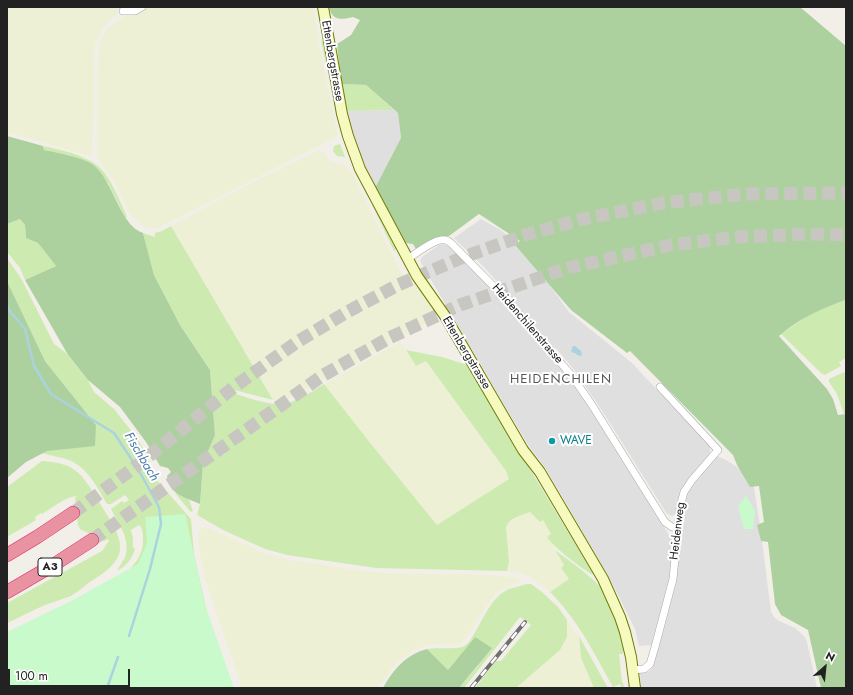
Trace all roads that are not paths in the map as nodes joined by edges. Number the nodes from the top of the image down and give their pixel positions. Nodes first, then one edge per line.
1 (142, 7) edge
2 (323, 7) edge
3 (124, 11) dead end
4 (407, 260) junction
5 (660, 387) dead end
6 (73, 513) tunnel mouth
7 (678, 528) junction
8 (92, 540) tunnel mouth
9 (7, 555) edge
10 (7, 592) edge
11 (633, 670) junction
12 (634, 688) edge

1 - 3 street
2 - 4 street, Ettenbergstrasse
4 - 7 street, Heidenchilenstrasse
4 - 11 street, Ettenbergstrasse
5 - 7 street, Heidenweg
6 - 9 highway
7 - 11 street, Heidenweg
8 - 10 highway, A3
11 - 12 street, Ettenbergstrasse

